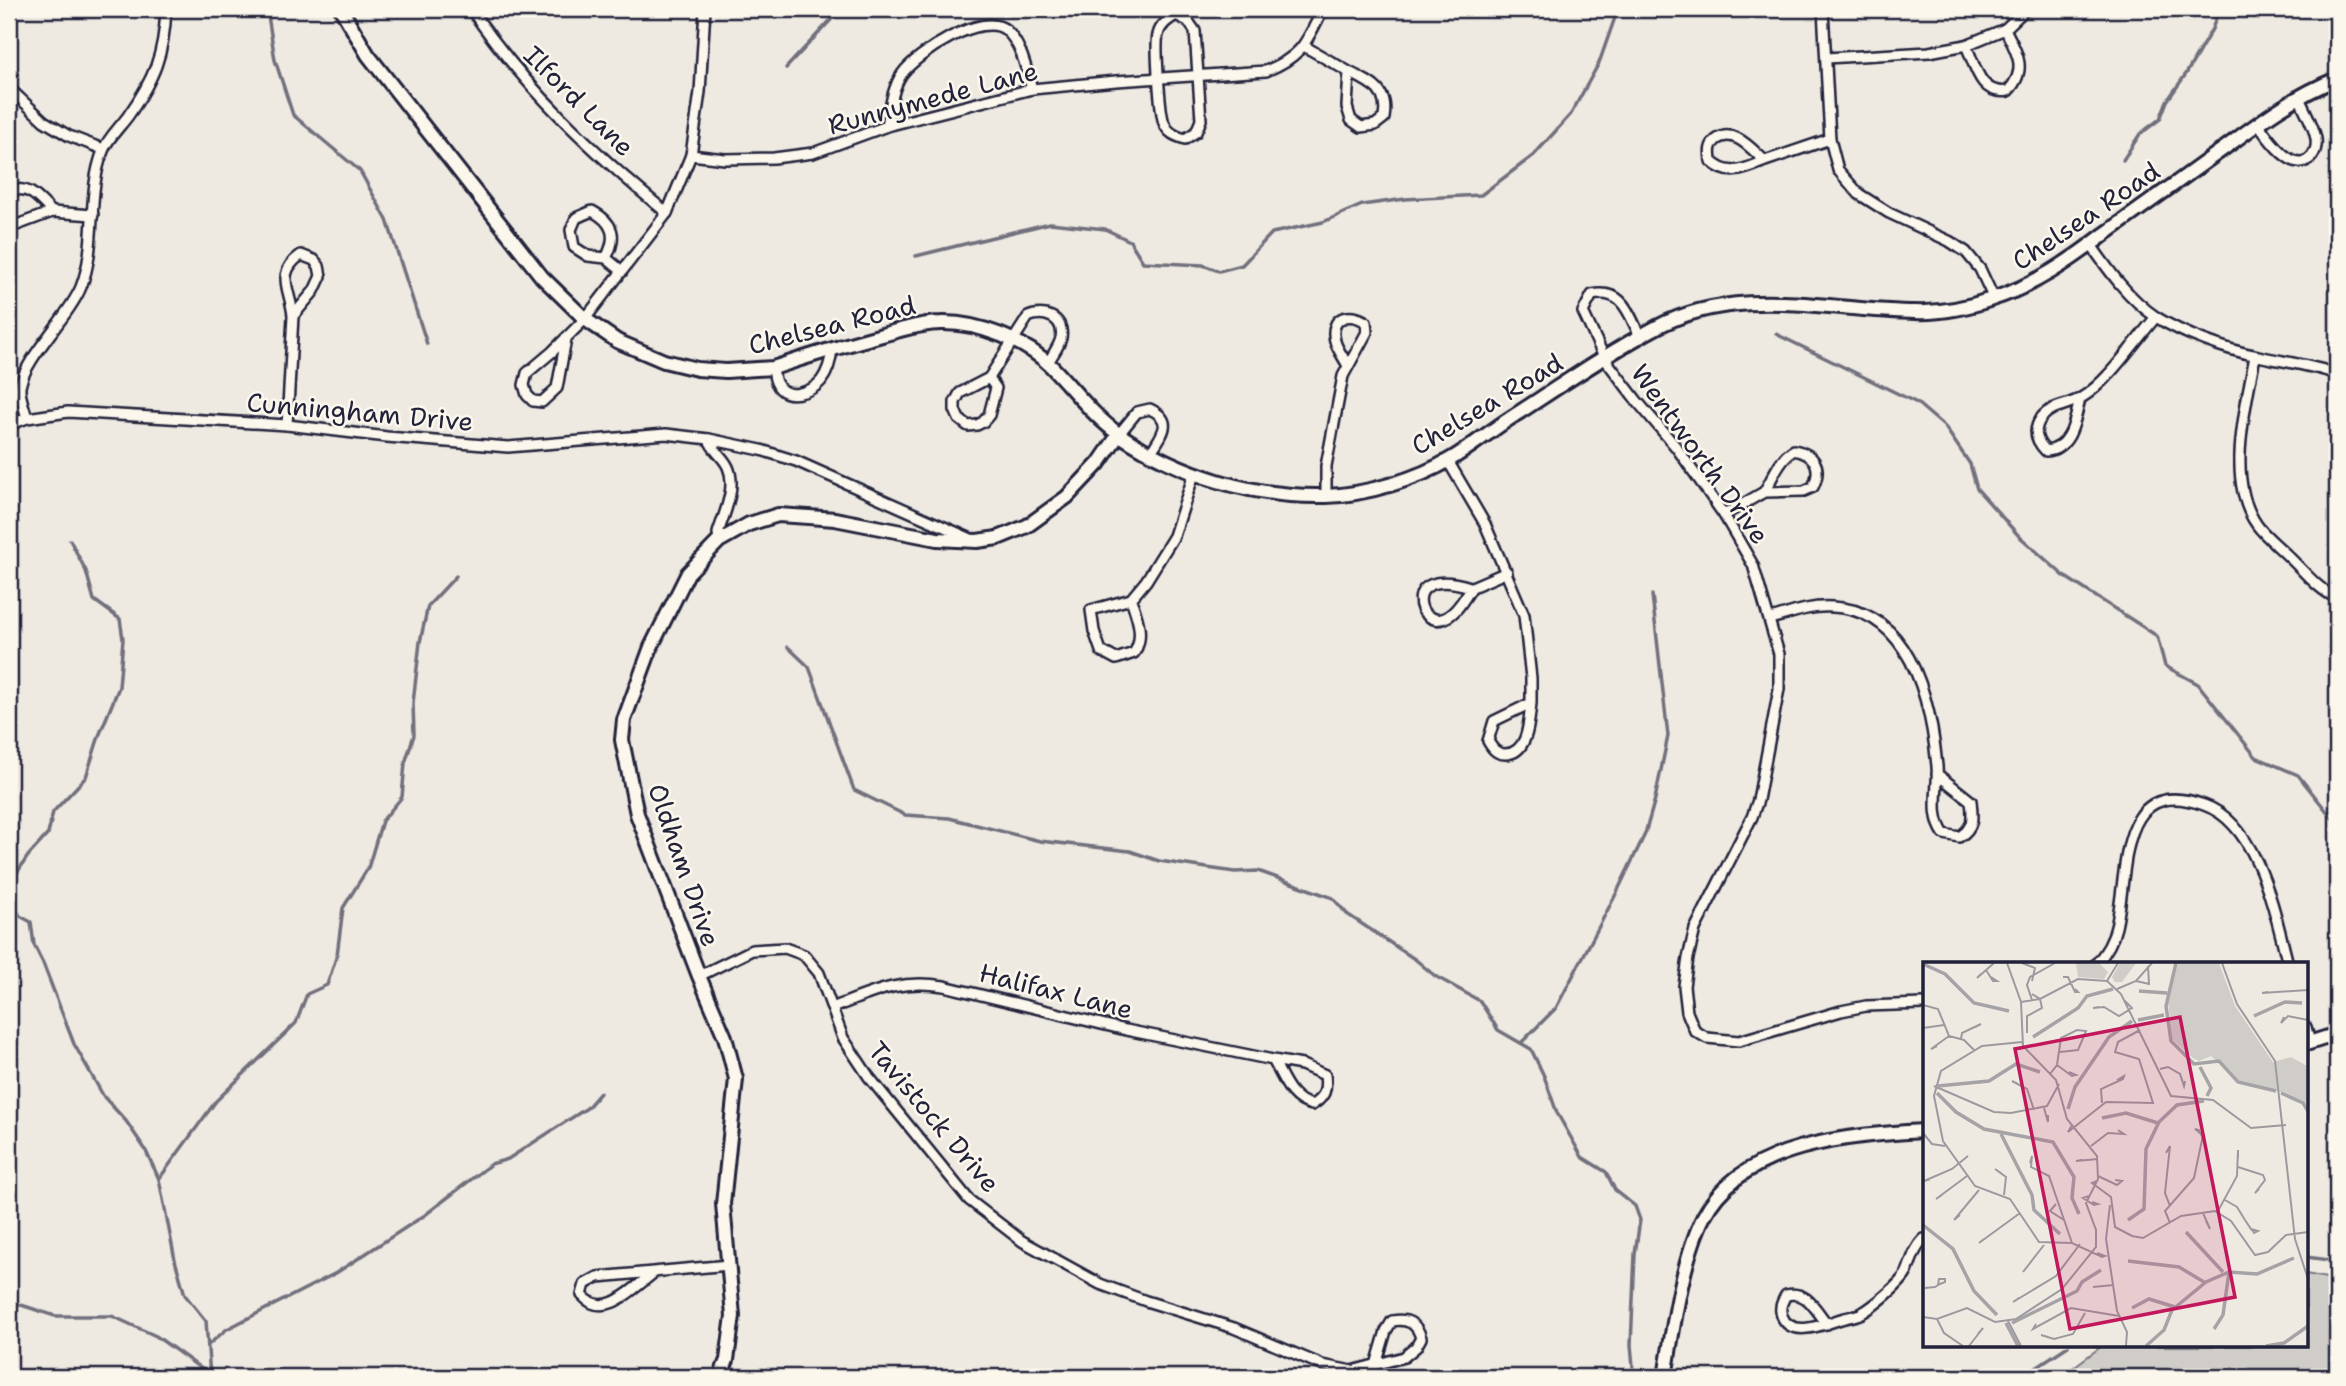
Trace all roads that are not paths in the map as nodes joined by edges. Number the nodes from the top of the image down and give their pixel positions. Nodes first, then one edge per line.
1 (166, 9) edge
2 (341, 9) edge
3 (471, 9) edge
4 (705, 9) edge
5 (1324, 9) edge
6 (1823, 9) edge
7 (2026, 9) edge
8 (2005, 29) junction
9 (1966, 45) junction
10 (1304, 46) junction
11 (1826, 58) junction
12 (1349, 72) junction
13 (1198, 76) junction
14 (1159, 78) junction
15 (2337, 79) edge
16 (9, 88) edge
17 (1032, 89) junction
18 (2298, 97) junction
19 (2258, 124) junction
20 (887, 127) junction
21 (1830, 139) junction
22 (103, 149) junction
23 (691, 155) junction
24 (1765, 161) junction
25 (9, 192) edge
26 (52, 212) junction
27 (667, 213) junction
28 (93, 215) junction
29 (9, 225) edge
30 (2091, 245) junction
31 (606, 258) junction
32 (622, 271) junction
33 (1994, 299) junction
34 (293, 316) junction
35 (2156, 317) junction
36 (585, 319) junction
37 (566, 338) junction
38 (1641, 338) junction
39 (1012, 340) junction
40 (832, 349) junction
41 (2255, 356) junction
42 (1605, 359) junction
43 (1048, 363) junction
44 (1348, 366) junction
45 (773, 368) junction
46 (2337, 374) edge
47 (989, 378) junction
48 (2080, 399) junction
49 (27, 418) junction
50 (9, 425) edge
51 (287, 425) junction
52 (1119, 434) junction
53 (709, 439) junction
54 (1151, 452) junction
55 (1448, 461) junction
56 (1194, 474) junction
57 (1764, 492) junction
58 (1326, 496) junction
59 (1724, 514) junction
60 (719, 541) junction
61 (976, 541) junction
62 (1507, 572) junction
63 (1472, 587) junction
64 (2337, 598) edge
65 (1131, 599) junction
66 (1771, 619) junction
67 (1531, 703) junction
68 (1937, 774) junction
69 (2098, 962) edge
70 (2287, 962) edge
71 (699, 976) junction
72 (1923, 1004) edge
73 (832, 1008) junction
74 (2337, 1034) edge
75 (2308, 1043) edge
76 (1273, 1060) junction
77 (1923, 1131) edge
78 (1923, 1239) edge
79 (729, 1265) junction
80 (655, 1272) junction
81 (1827, 1324) junction
82 (1376, 1365) junction
83 (720, 1377) edge
84 (1665, 1377) edge

1 - 22 street
2 - 36 street, Chelsea Road
3 - 27 street, Ilford Lane
4 - 23 street
5 - 10 street, Runnymede Lane
6 - 11 street
7 - 8 street
8 - 9 street
8 - 9 street
9 - 11 street
10 - 12 street
10 - 13 street, Runnymede Lane
11 - 21 street
12 - 12 street
13 - 14 street, Runnymede Lane
13 - 14 street
13 - 14 street
14 - 17 street, Runnymede Lane
15 - 18 street, Chelsea Road
16 - 22 street
17 - 20 street, Runnymede Lane
17 - 20 street
18 - 19 street, Chelsea Road
18 - 19 street
19 - 30 street, Chelsea Road
20 - 23 street, Runnymede Lane
21 - 24 street
21 - 33 street
22 - 28 street
23 - 27 street
24 - 24 street
25 - 26 street
26 - 28 street
26 - 29 street
27 - 32 street
28 - 49 street
30 - 33 street, Chelsea Road
30 - 35 street
31 - 31 street
31 - 32 street
32 - 36 street
33 - 38 street, Chelsea Road
34 - 34 street
34 - 51 street
35 - 41 street
35 - 48 street
36 - 37 street
36 - 45 street, Chelsea Road
37 - 37 street
38 - 42 street, Chelsea Road
38 - 42 street, Wentworth Drive
39 - 40 street, Chelsea Road
39 - 43 street, Chelsea Road
39 - 43 street
39 - 47 street
40 - 45 street, Chelsea Road
40 - 45 street
41 - 46 street
41 - 64 street
42 - 55 street, Chelsea Road
42 - 59 street, Wentworth Drive
43 - 52 street, Chelsea Road
44 - 44 street
44 - 58 street
47 - 47 street
48 - 48 street
49 - 50 street, Cunningham Drive
49 - 51 street, Cunningham Drive
51 - 53 street, Cunningham Drive
52 - 54 street, Chelsea Road
52 - 54 street
52 - 61 street, Oldham Drive
53 - 60 street
53 - 61 street, Cunningham Drive
54 - 56 street, Chelsea Road
55 - 58 street, Chelsea Road
55 - 62 street
56 - 58 street, Chelsea Road
56 - 65 street
57 - 57 street
57 - 59 street
59 - 66 street, Wentworth Drive
60 - 61 street, Oldham Drive
60 - 71 street, Oldham Drive
62 - 63 street
62 - 67 street
63 - 63 street
65 - 65 street
66 - 68 street
66 - 72 street, Wentworth Drive
67 - 67 street
68 - 68 street
69 - 70 street
71 - 73 street, Tavistock Drive
71 - 79 street, Oldham Drive
73 - 76 street, Halifax Lane
73 - 82 street, Tavistock Drive
74 - 75 street
76 - 76 street, Halifax Lane
77 - 84 street
78 - 81 street
79 - 80 street
79 - 83 street, Oldham Drive
80 - 80 street
81 - 81 street
82 - 82 street, Tavistock Drive

